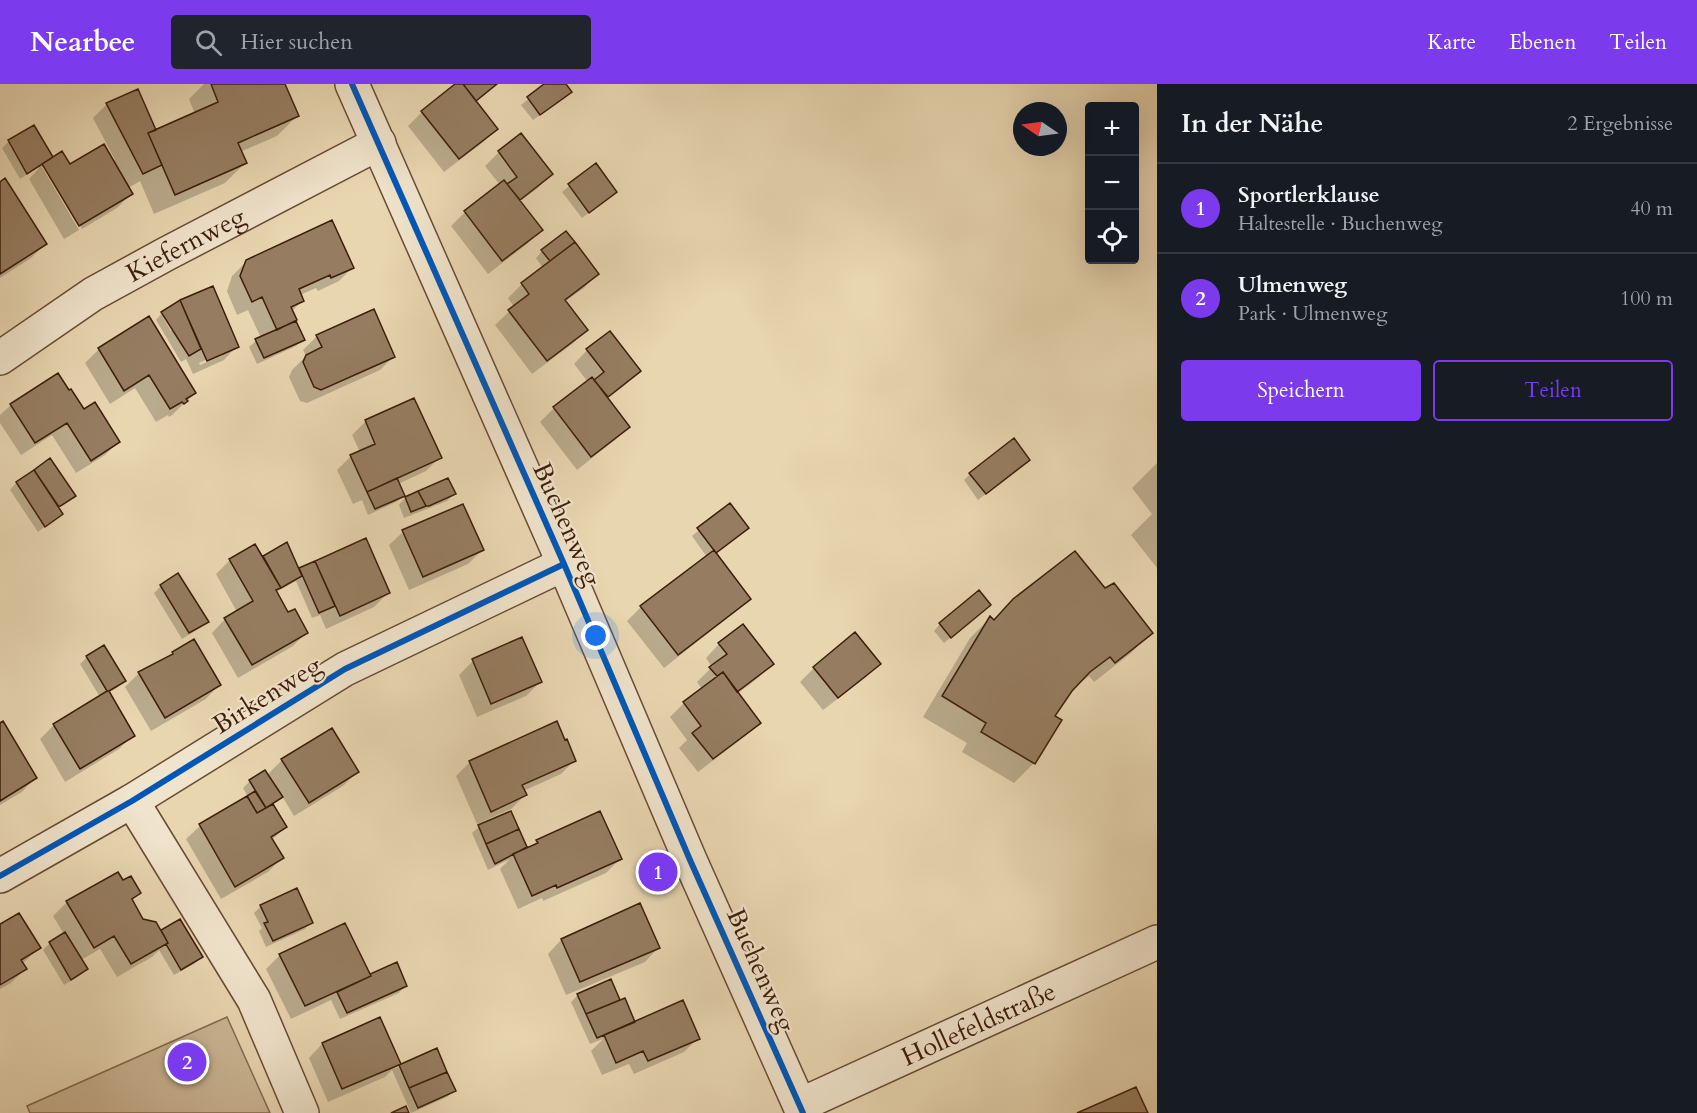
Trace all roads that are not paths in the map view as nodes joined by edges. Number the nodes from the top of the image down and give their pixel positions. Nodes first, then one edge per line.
1 (352, 84) edge
2 (379, 143) junction
3 (0, 358) edge
4 (564, 564) junction
5 (132, 801) junction
6 (0, 876) edge
7 (1157, 942) edge
8 (801, 1109) edge
9 (302, 1113) edge

1 - 2 street, Buchenweg
2 - 3 street, Kiefernweg
2 - 4 street, Buchenweg
4 - 5 street, Birkenweg
4 - 8 street, Buchenweg
5 - 6 street, Birkenweg
5 - 9 street
7 - 8 street, Hollefeldstraße

